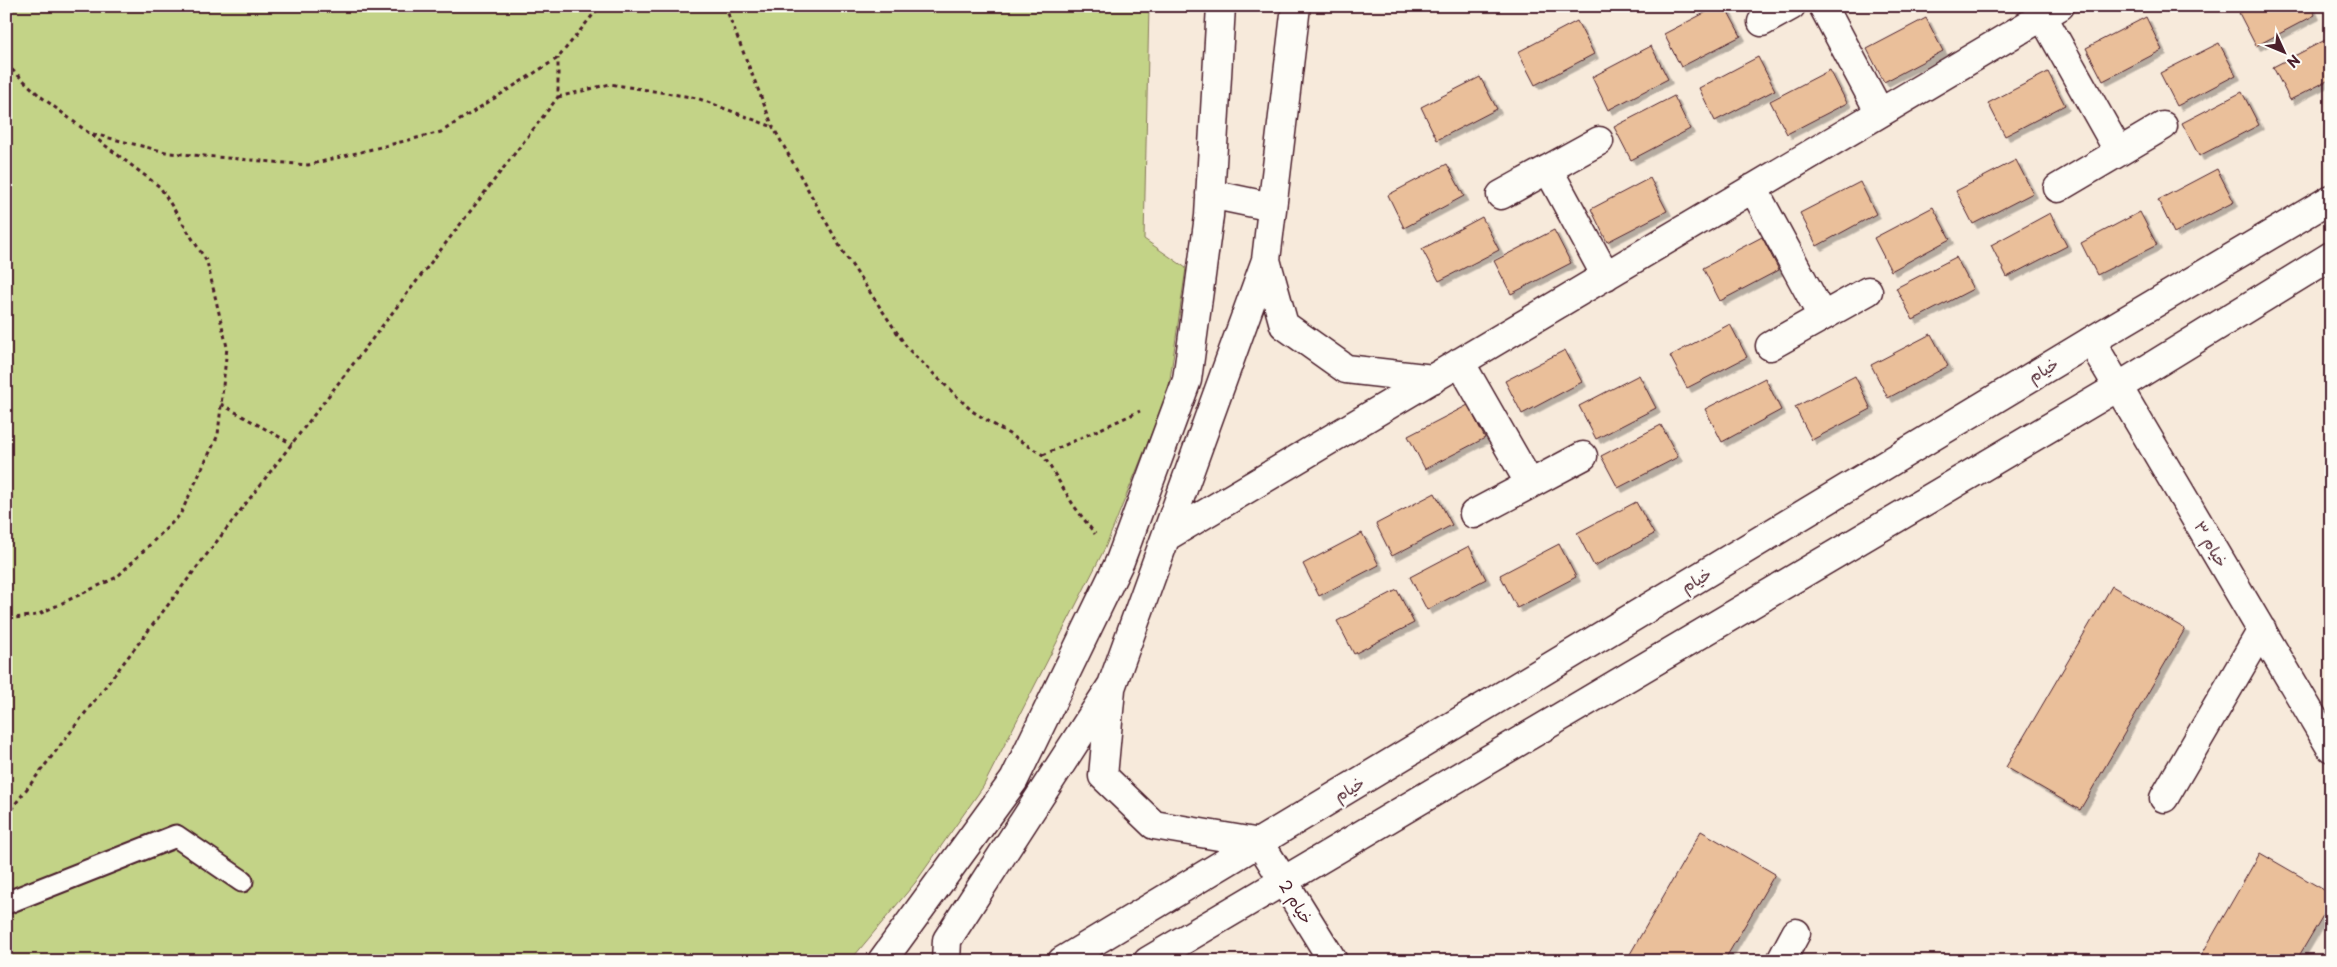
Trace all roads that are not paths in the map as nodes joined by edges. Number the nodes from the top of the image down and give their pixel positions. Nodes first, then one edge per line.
1 (1221, 6) edge
2 (1296, 6) edge
3 (1790, 6) edge
4 (1823, 6) edge
5 (2051, 12) edge
6 (1762, 22) dead end
7 (1880, 113) junction
8 (2163, 126) dead end
9 (1599, 141) dead end
10 (2119, 152) junction
11 (1548, 169) junction
12 (1753, 188) junction
13 (2058, 188) dead end
14 (1210, 194) junction
15 (1501, 195) dead end
16 (2331, 199) edge
17 (1272, 207) junction
18 (2331, 256) edge
19 (1266, 260) junction
20 (1606, 276) junction
21 (1868, 291) dead end
22 (1822, 316) junction
23 (2091, 341) junction
24 (1770, 346) dead end
25 (1460, 362) junction
26 (1432, 379) junction
27 (2118, 387) junction
28 (1583, 456) dead end
29 (1530, 484) junction
30 (1474, 514) dead end
31 (1166, 537) junction
32 (2262, 630) junction
33 (1112, 685) junction
34 (2331, 748) edge
35 (2164, 798) dead end
36 (1260, 843) junction
37 (1283, 880) junction
38 (242, 881) dead end
39 (6, 903) edge
40 (1796, 933) dead end
41 (882, 961) edge
42 (946, 961) edge
43 (1062, 961) edge
44 (1148, 961) edge
45 (1333, 961) edge
46 (1780, 961) edge

1 - 14 street
2 - 17 street
3 - 6 street
4 - 7 street
5 - 7 street
5 - 10 street
7 - 12 street
8 - 10 street
9 - 11 street
10 - 13 street
11 - 15 street
11 - 20 street
12 - 20 street
12 - 22 street
14 - 17 street
14 - 41 street
16 - 23 street, خیام
17 - 19 street
18 - 27 street
19 - 26 street
19 - 31 street
20 - 25 street
21 - 22 street
22 - 24 street
23 - 27 street, خیام ۳
23 - 36 street, خیام
25 - 26 street
25 - 29 street
26 - 31 street
27 - 32 street, خیام ۳
27 - 37 street
28 - 29 street
29 - 30 street
31 - 33 street
32 - 34 street, خیام ۳
32 - 35 street
33 - 36 street
33 - 42 street
36 - 37 street, خیام 2
36 - 43 street, خیام
37 - 44 street
37 - 45 street, خیام 2
38 - 39 lane
40 - 46 street

